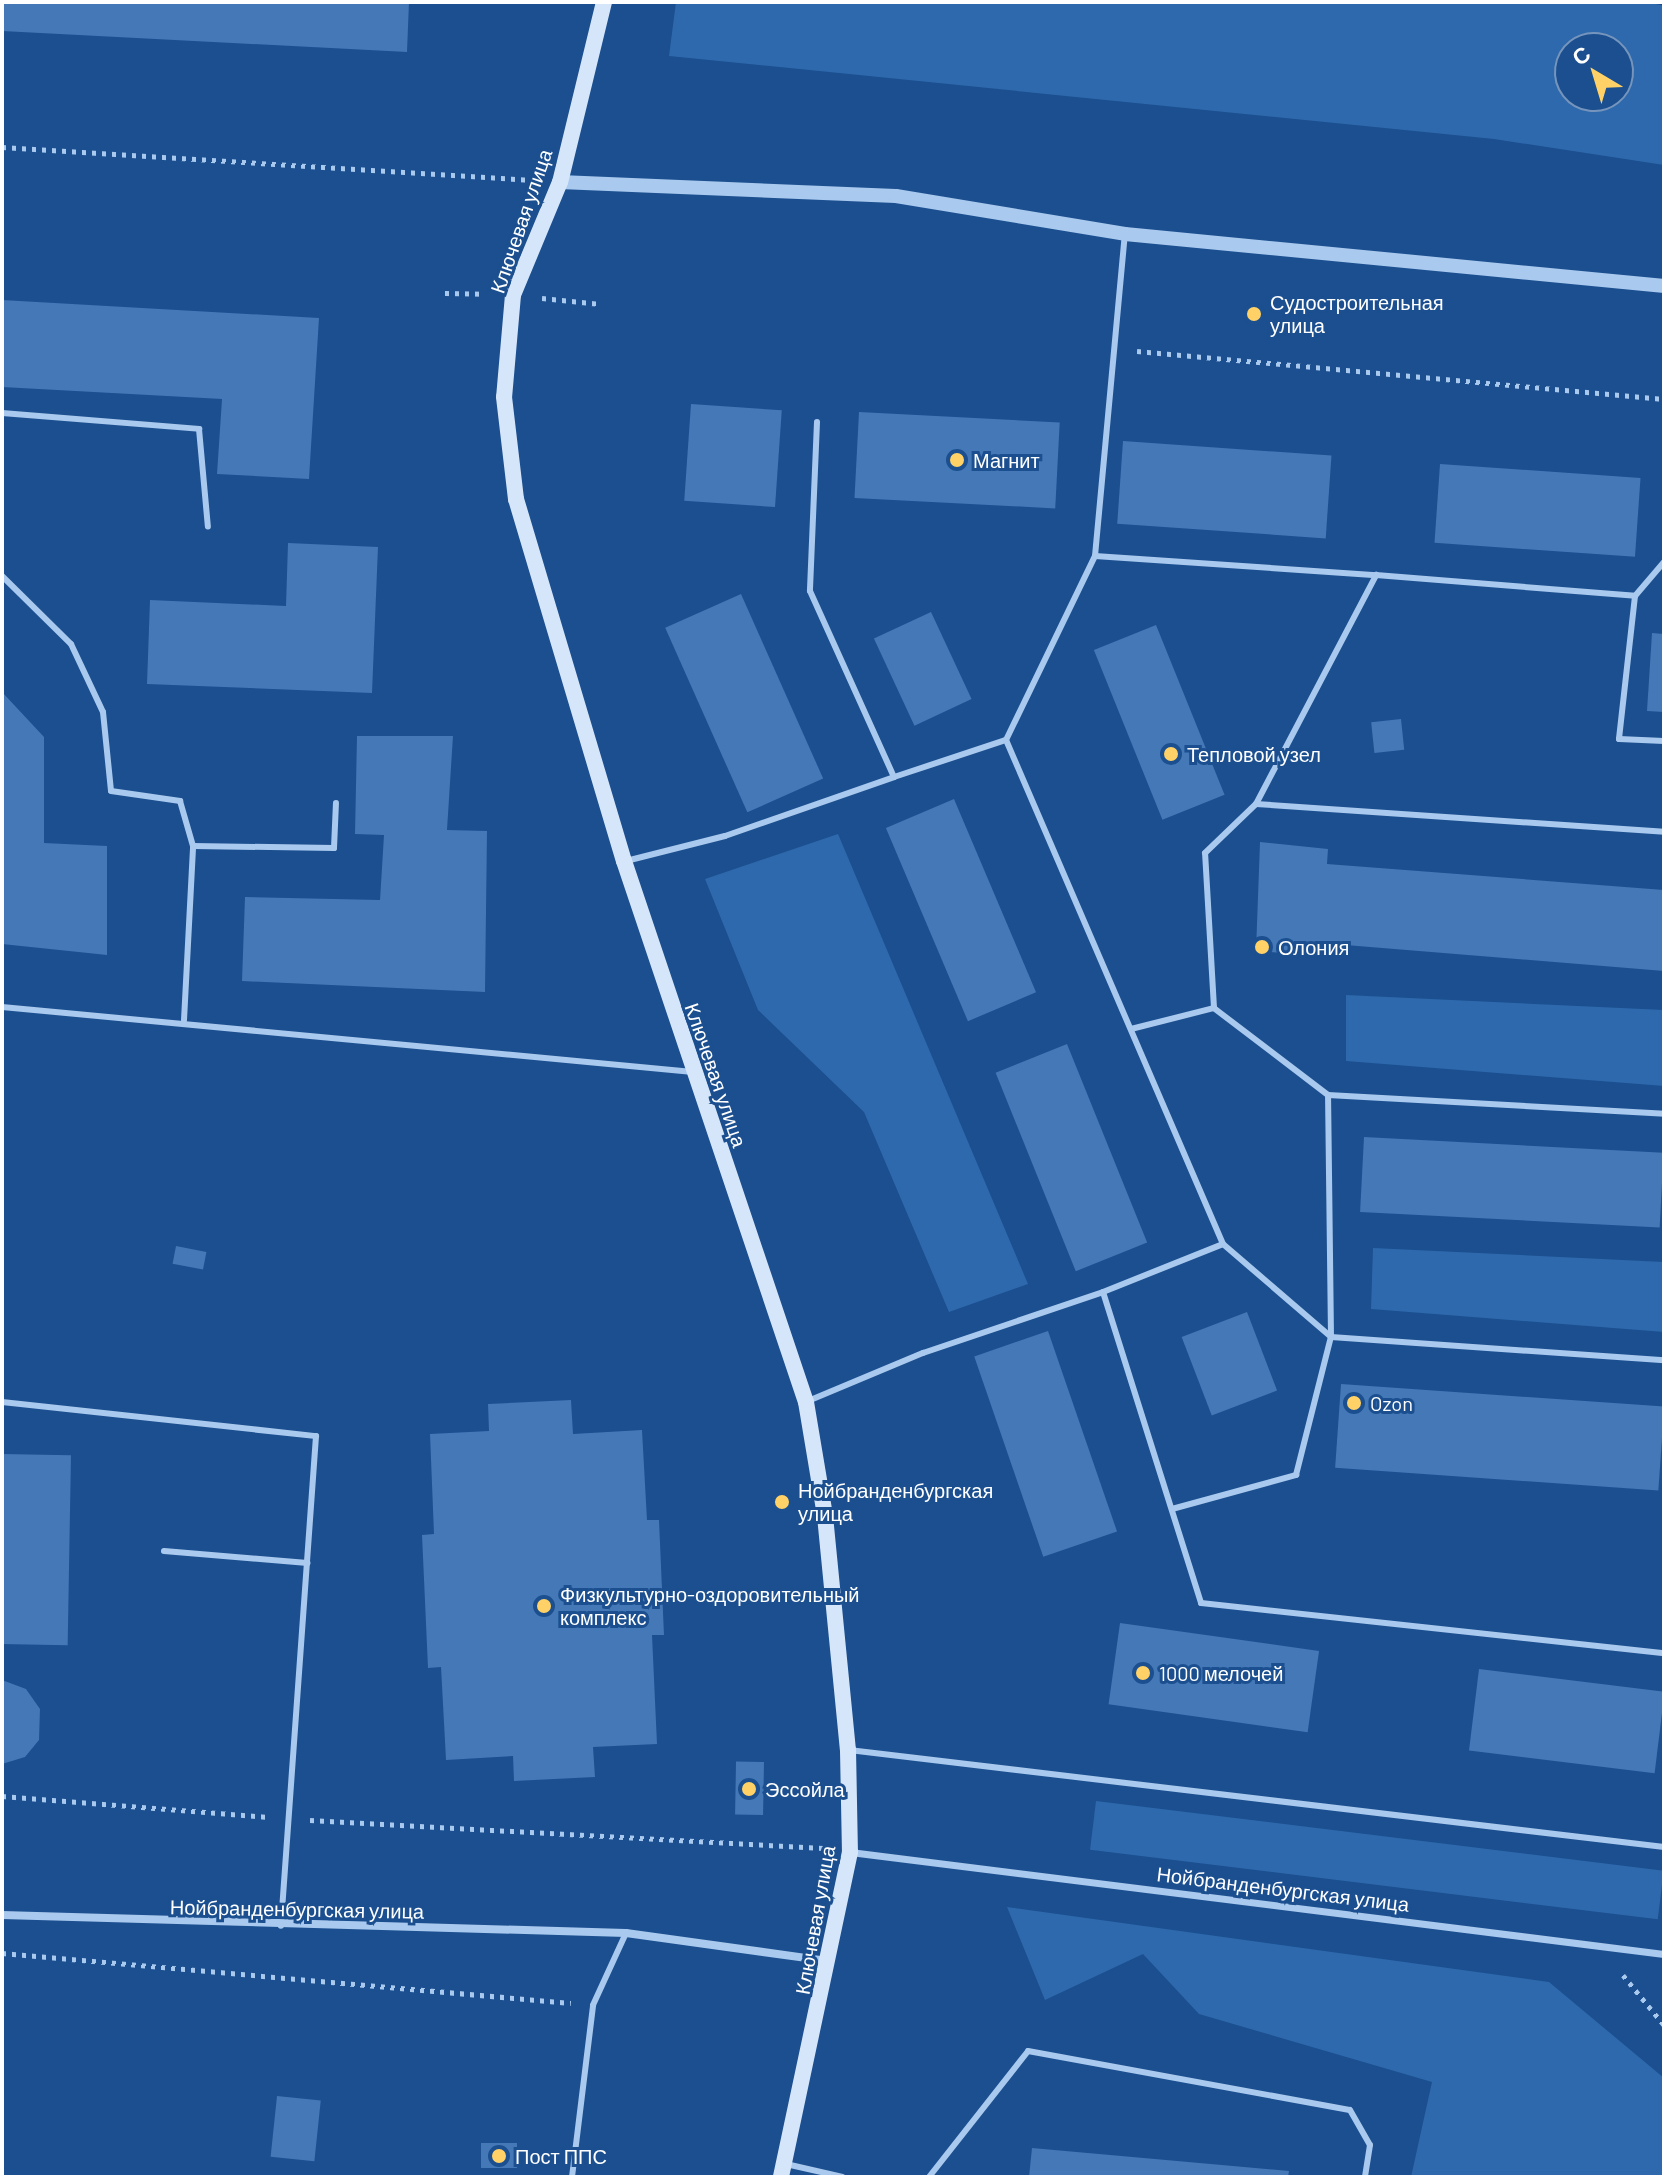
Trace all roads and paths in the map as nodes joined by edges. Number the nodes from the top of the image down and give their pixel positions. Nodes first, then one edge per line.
1 (604, 2) edge
2 (2, 147) edge
3 (560, 182) junction
4 (1125, 234) junction
5 (1664, 286) edge
6 (1112, 348) junction
7 (1664, 399) edge
8 (2, 413) edge
9 (817, 422) dead end
10 (208, 527) dead end
11 (1095, 556) junction
12 (1664, 562) edge
13 (1376, 575) junction
14 (2, 576) edge
15 (1635, 596) junction
16 (1006, 740) junction
17 (1664, 741) edge
18 (894, 777) junction
19 (336, 803) dead end
20 (1256, 804) junction
21 (1664, 832) edge
22 (193, 846) junction
23 (624, 861) junction
24 (2, 1007) edge
25 (1214, 1008) junction
26 (184, 1020) junction
27 (1131, 1029) junction
28 (693, 1072) junction
29 (1328, 1095) junction
30 (1664, 1114) edge
31 (1223, 1244) junction
32 (1103, 1292) junction
33 (1331, 1337) junction
34 (1664, 1360) edge
35 (2, 1402) edge
36 (806, 1402) junction
37 (1172, 1509) junction
38 (164, 1551) dead end
39 (307, 1563) junction
40 (1664, 1653) edge
41 (848, 1750) junction
42 (2, 1796) edge
43 (289, 1819) junction
44 (1664, 1847) edge
45 (850, 1852) junction
46 (2, 1915) edge
47 (281, 1926) junction
48 (626, 1933) junction
49 (1600, 1946) junction
50 (2, 1953) edge
51 (1664, 1954) edge
52 (829, 1961) junction
53 (593, 2005) junction
54 (1664, 2025) edge
55 (783, 2171) edge
56 (572, 2177) edge
57 (843, 2177) edge
58 (929, 2177) edge
59 (1365, 2177) edge

1 - 3 main road, Ключевая улица
2 - 3 path
3 - 4 street
3 - 23 main road, Ключевая улица
4 - 5 street
4 - 6 lane
6 - 7 path
6 - 11 lane
8 - 10 lane
9 - 18 lane
11 - 13 lane
11 - 16 lane
12 - 15 lane
13 - 15 lane
13 - 20 lane
14 - 22 lane
15 - 17 lane
16 - 18 lane
16 - 27 lane
18 - 23 lane
19 - 22 lane
20 - 21 lane
20 - 25 lane
22 - 26 lane
23 - 28 main road, Ключевая улица
24 - 26 lane
25 - 27 lane
25 - 29 lane
26 - 28 lane
27 - 31 lane
28 - 36 main road, Ключевая улица
29 - 30 lane
29 - 33 lane
31 - 32 lane
31 - 33 lane
32 - 36 lane
32 - 37 lane
33 - 34 lane
33 - 37 lane
35 - 39 lane
36 - 41 main road, Ключевая улица
37 - 40 lane
38 - 39 lane
39 - 43 lane
41 - 44 lane
41 - 45 main road, Ключевая улица
42 - 43 path
43 - 45 path
43 - 47 lane
45 - 49 street, Нойбранденбургская улица
45 - 52 main road, Ключевая улица
46 - 47 street, Нойбранденбургская улица
47 - 48 street, Нойбранденбургская улица
48 - 52 street, Нойбранденбургская улица
48 - 53 lane
49 - 51 street, Нойбранденбургская улица
49 - 54 path
50 - 53 path
52 - 55 main road, Ключевая улица
53 - 56 lane
55 - 57 lane
58 - 59 lane

